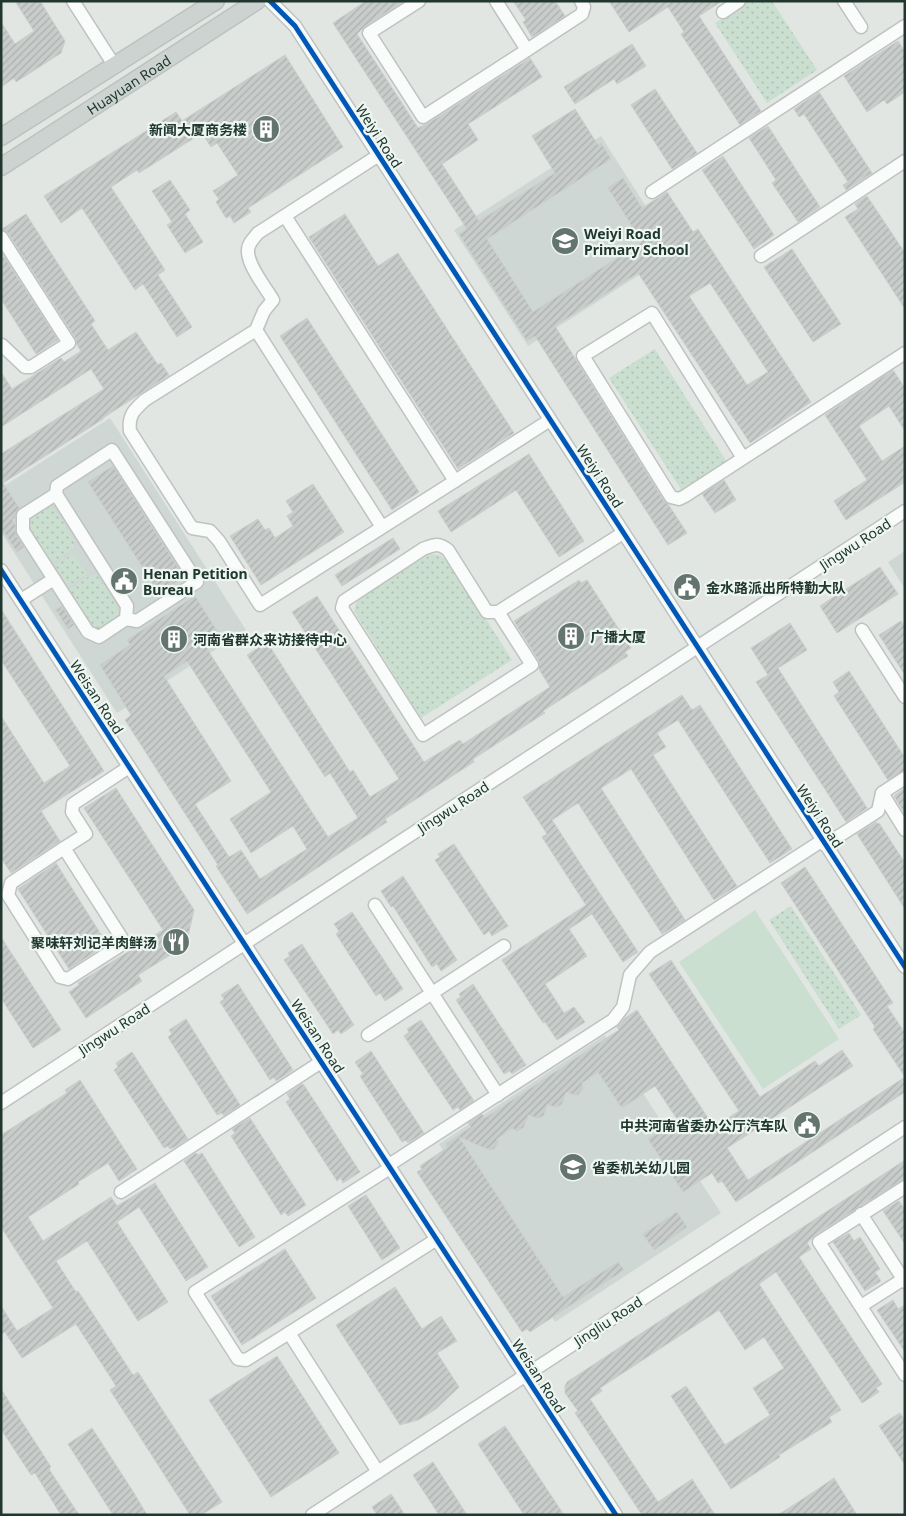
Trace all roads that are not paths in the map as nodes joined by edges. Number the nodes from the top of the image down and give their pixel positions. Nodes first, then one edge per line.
1 (72, 1) edge
2 (216, 1) edge
3 (257, 1) edge
4 (270, 1) edge
5 (419, 1) edge
6 (496, 1) edge
7 (581, 1) edge
8 (739, 1) edge
9 (844, 1) edge
10 (723, 12) dead end
11 (905, 26) edge
12 (861, 27) dead end
13 (527, 50) junction
14 (114, 65) junction
15 (1, 137) edge
16 (379, 155) junction
17 (905, 161) edge
18 (1, 167) edge
19 (652, 192) dead end
20 (285, 216) junction
21 (1, 237) edge
22 (761, 256) dead end
23 (256, 330) junction
24 (2, 347) edge
25 (905, 352) edge
26 (550, 420) junction
27 (743, 458) junction
28 (455, 481) junction
29 (56, 494) junction
30 (905, 511) edge
31 (382, 527) junction
32 (623, 533) junction
33 (1, 570) edge
34 (54, 579) junction
35 (21, 600) junction
36 (498, 612) junction
37 (126, 619) junction
38 (862, 630) dead end
39 (698, 647) junction
40 (905, 697) edge
41 (129, 767) junction
42 (905, 778) edge
43 (882, 793) junction
44 (905, 830) edge
45 (824, 843) junction
46 (64, 848) junction
47 (375, 905) dead end
48 (244, 944) junction
49 (504, 946) dead end
50 (905, 967) edge
51 (432, 993) junction
52 (368, 1035) dead end
53 (321, 1062) junction
54 (498, 1094) junction
55 (1, 1103) edge
56 (905, 1127) edge
57 (389, 1167) junction
58 (905, 1187) edge
59 (121, 1192) dead end
60 (862, 1214) junction
61 (436, 1239) junction
62 (904, 1280) edge
63 (861, 1306) junction
64 (290, 1333) junction
65 (525, 1375) junction
66 (905, 1375) edge
67 (378, 1472) junction
68 (312, 1515) edge
69 (616, 1515) edge

1 - 14 street
2 - 14 main road, Huayuan Road
3 - 18 main road, Huayuan Road
4 - 16 street, Weiyi Road
5 - 13 street
6 - 13 street
7 - 13 street
8 - 10 street
9 - 12 street
11 - 19 street
14 - 15 main road, Huayuan Road
16 - 20 street
16 - 26 street, Weiyi Road
17 - 22 street
20 - 23 street
20 - 28 street
21 - 24 street
23 - 31 street
23 - 31 street
25 - 27 street
26 - 28 street
26 - 32 street, Weiyi Road
27 - 27 street
28 - 31 street
29 - 34 street
29 - 37 street
29 - 37 street
30 - 39 street, Jingwu Road
32 - 36 street
32 - 39 street, Weiyi Road
33 - 35 street, Weisan Road
34 - 35 street
34 - 37 street
35 - 41 street, Weisan Road
36 - 36 street
38 - 40 street
39 - 45 street, Weiyi Road
39 - 48 street, Jingwu Road
41 - 46 street
41 - 48 street, Weisan Road
42 - 43 street
43 - 44 street
43 - 45 street
45 - 50 street, Weiyi Road
45 - 54 street
46 - 46 street
47 - 51 street
48 - 53 street, Weisan Road
48 - 55 street, Jingwu Road
49 - 51 street
51 - 52 street
51 - 54 street
53 - 57 street, Weisan Road
53 - 59 street
54 - 57 street
56 - 65 street, Jingliu Road
57 - 61 street, Weisan Road
57 - 64 street
58 - 60 street
60 - 62 street
60 - 63 street
61 - 64 street
61 - 65 street, Weisan Road
62 - 63 street
63 - 66 street
64 - 67 street
65 - 67 street, Jingliu Road
65 - 69 street, Weisan Road
67 - 68 street, Jingliu Road

